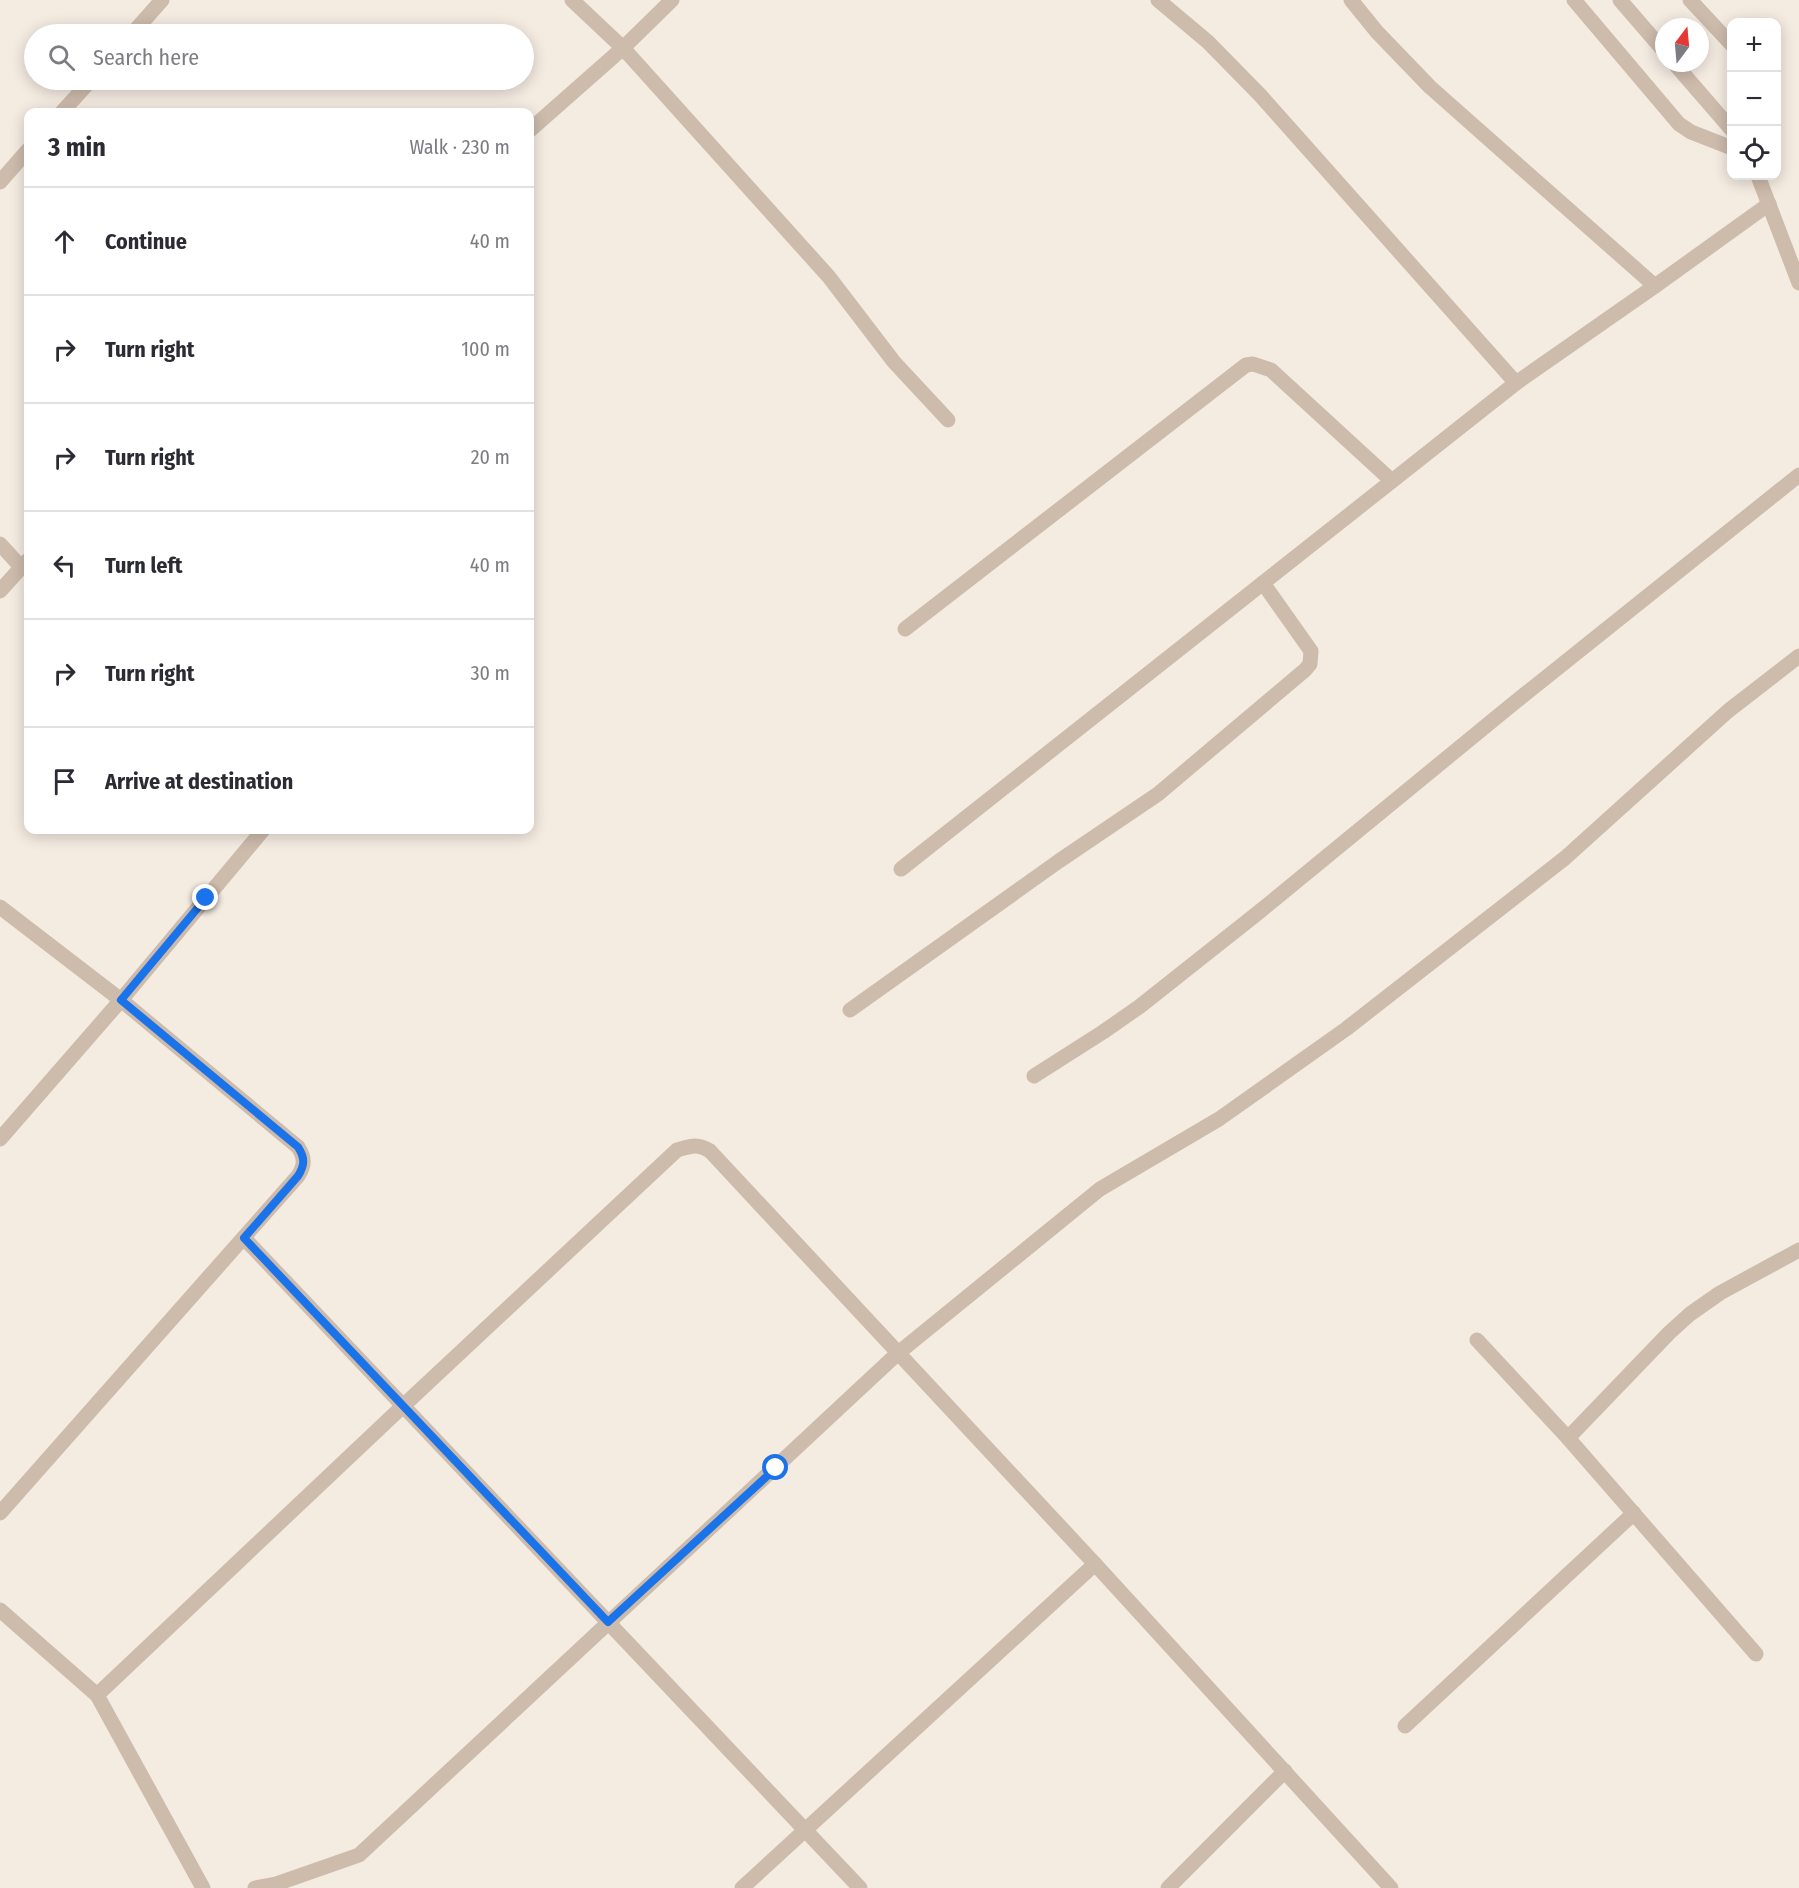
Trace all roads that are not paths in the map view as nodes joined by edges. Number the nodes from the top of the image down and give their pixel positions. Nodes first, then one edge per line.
1 (162, 0) edge
2 (573, 0) edge
3 (672, 0) edge
4 (1158, 0) edge
5 (1351, 0) edge
6 (1574, 0) edge
7 (1620, 0) edge
8 (1690, 0) edge
9 (141, 24) edge
10 (1655, 41) edge
11 (1727, 41) edge
12 (623, 48) junction
13 (1682, 72) edge
14 (83, 90) edge
15 (66, 108) edge
16 (534, 126) edge
17 (1728, 126) edge
18 (1727, 146) edge
19 (24, 155) edge
20 (1760, 180) edge
21 (0, 182) edge
22 (1769, 204) junction
23 (1799, 283) edge
24 (1655, 286) junction
25 (1516, 383) junction
26 (948, 420) dead end
27 (1799, 474) edge
28 (1392, 481) junction
29 (0, 544) edge
30 (24, 563) edge
31 (24, 565) edge
32 (1263, 583) junction
33 (0, 591) edge
34 (905, 629) dead end
35 (1799, 656) edge
36 (260, 834) edge
37 (901, 869) dead end
38 (0, 907) edge
39 (121, 1000) junction
40 (850, 1010) dead end
41 (1034, 1076) dead end
42 (0, 1139) edge
43 (244, 1238) junction
44 (1799, 1250) edge
45 (1477, 1340) dead end
46 (897, 1354) junction
47 (403, 1406) junction
48 (1568, 1438) junction
49 (0, 1513) edge
50 (1634, 1513) junction
51 (1095, 1564) junction
52 (0, 1610) edge
53 (608, 1622) junction
54 (1756, 1654) dead end
55 (97, 1695) junction
56 (1405, 1726) dead end
57 (1286, 1771) junction
58 (805, 1830) junction
59 (203, 1888) edge
60 (255, 1888) edge
61 (742, 1888) edge
62 (860, 1888) edge
63 (1168, 1888) edge
64 (1391, 1888) edge

1 - 9 street
2 - 12 street
3 - 12 street
4 - 25 street
5 - 24 street
6 - 18 street
7 - 10 street
8 - 11 street
12 - 16 street
12 - 26 street
13 - 17 street
14 - 15 street
19 - 21 street
20 - 22 street
22 - 23 street
22 - 24 street
24 - 25 street
25 - 28 street
27 - 41 street
28 - 32 street
28 - 34 street
29 - 30 street
31 - 33 street
32 - 37 street
32 - 40 street
35 - 46 street
36 - 39 street
38 - 39 street
39 - 42 street
39 - 43 street
43 - 47 street
43 - 49 street
44 - 48 street
45 - 48 street
46 - 47 street
46 - 51 street
46 - 53 street
47 - 53 street
47 - 55 street
48 - 50 street
50 - 54 street
50 - 56 street
51 - 57 street
51 - 58 street
52 - 55 street
53 - 58 street
53 - 60 street
55 - 59 street
57 - 63 street
57 - 64 street
58 - 61 street
58 - 62 street

